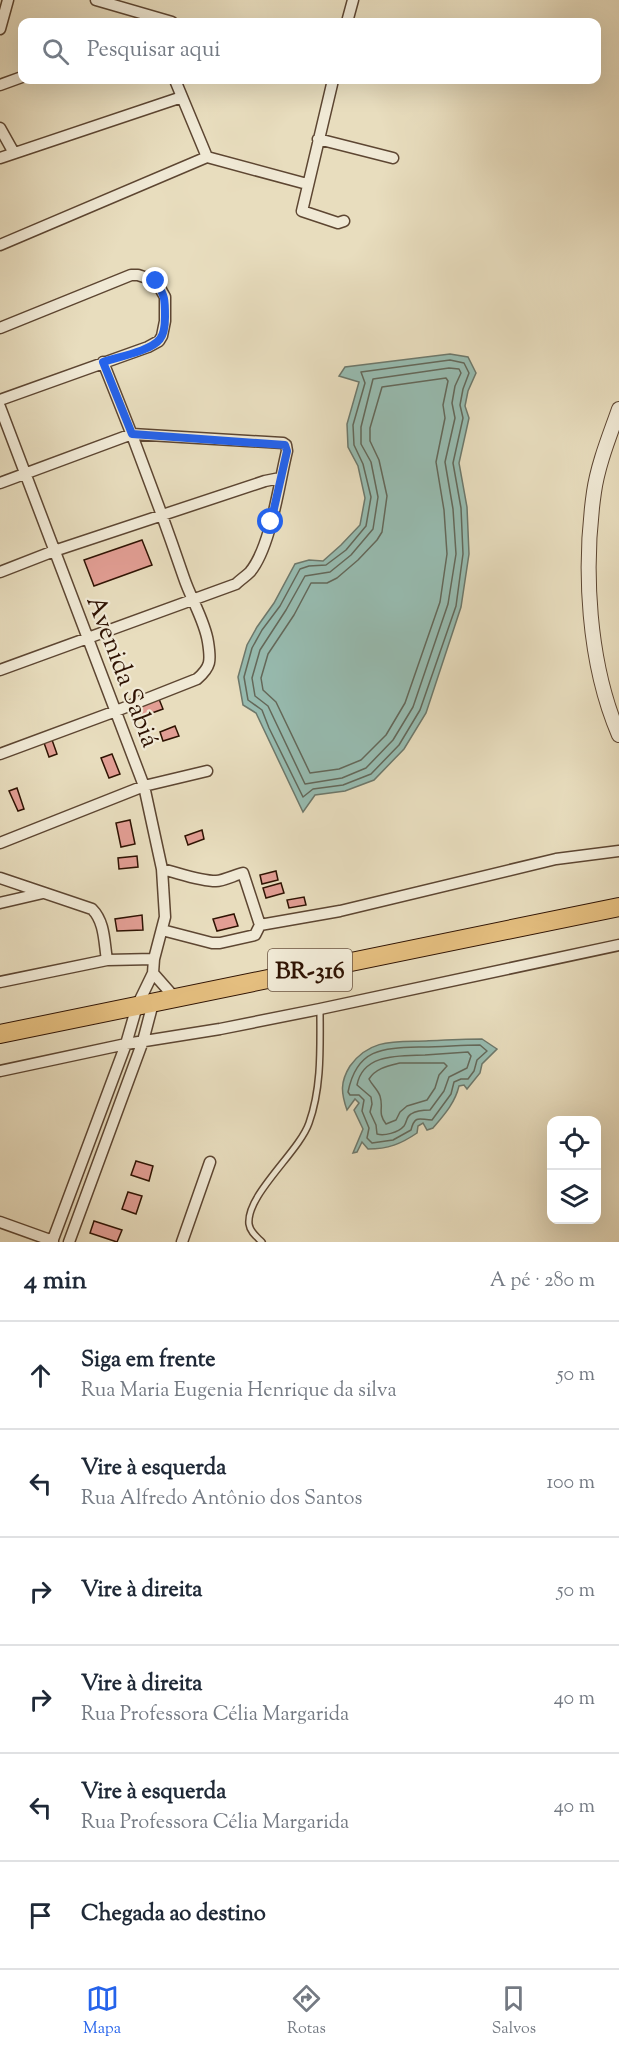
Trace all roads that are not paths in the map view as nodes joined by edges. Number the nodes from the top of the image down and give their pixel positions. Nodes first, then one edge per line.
1 (8, 0) edge
2 (96, 0) edge
3 (353, 0) edge
4 (150, 18) edge
5 (348, 18) edge
6 (0, 29) edge
7 (18, 78) edge
8 (177, 84) edge
9 (332, 84) edge
10 (0, 85) edge
11 (182, 97) junction
12 (0, 128) edge
13 (318, 139) junction
14 (14, 153) junction
15 (207, 157) junction
16 (0, 158) edge
17 (393, 158) dead end
18 (307, 184) junction
19 (344, 221) dead end
20 (0, 245) edge
21 (0, 328) edge
22 (103, 362) junction
23 (0, 400) edge
24 (0, 408) edge
25 (619, 409) edge
26 (132, 434) junction
27 (27, 474) junction
28 (280, 478) junction
29 (0, 483) edge
30 (162, 514) junction
31 (54, 551) junction
32 (0, 572) edge
33 (192, 600) junction
34 (87, 637) junction
35 (0, 670) edge
36 (116, 711) junction
37 (619, 735) edge
38 (0, 754) edge
39 (207, 771) dead end
40 (144, 786) junction
41 (0, 843) edge
42 (619, 851) edge
43 (162, 869) junction
44 (0, 878) edge
45 (43, 893) junction
46 (0, 903) edge
47 (619, 907) edge
48 (260, 925) junction
49 (162, 930) junction
50 (619, 945) edge
51 (154, 959) junction
52 (107, 960) junction
53 (153, 973) junction
54 (0, 982) edge
55 (175, 998) junction
56 (145, 1004) junction
57 (320, 1009) junction
58 (0, 1034) edge
59 (143, 1041) junction
60 (126, 1044) junction
61 (0, 1071) edge
62 (210, 1162) dead end
63 (0, 1222) edge
64 (53, 1241) edge
65 (69, 1242) edge
66 (182, 1242) edge
67 (262, 1242) edge

1 - 6 street
2 - 4 street
3 - 5 street
7 - 10 street
8 - 11 street
9 - 13 street
11 - 14 street
11 - 15 street
12 - 14 street
13 - 17 street
13 - 18 street
14 - 16 street
15 - 18 street
15 - 20 street
18 - 19 street
21 - 22 street
22 - 23 street
22 - 26 street
24 - 27 street, Avenida Sabiá
25 - 37 street
26 - 27 street
26 - 28 street
26 - 30 street
27 - 29 street
27 - 31 street, Avenida Sabiá
28 - 30 street
28 - 33 street
30 - 31 street
30 - 33 street
31 - 32 street
31 - 34 street, Avenida Sabiá
33 - 34 street
33 - 36 street
34 - 35 street
34 - 36 street, Avenida Sabiá
36 - 38 street
36 - 40 street, Avenida Sabiá
39 - 40 street
40 - 41 street
40 - 43 street, Avenida Sabiá
42 - 48 street
43 - 48 street
43 - 49 street, Avenida Sabiá
44 - 45 street
45 - 46 street
45 - 52 street
47 - 55 highway, BR-316
48 - 49 street
49 - 51 street, Avenida Sabiá
50 - 57 street
51 - 52 street
51 - 53 street, Avenida Sabiá
52 - 54 street
53 - 55 street
53 - 56 street
55 - 56 highway, BR-316
56 - 58 highway, BR-316
56 - 59 street
56 - 60 street
57 - 59 street
57 - 67 lane
59 - 60 street
59 - 65 street
60 - 61 street
60 - 64 street
62 - 66 street
63 - 64 street

